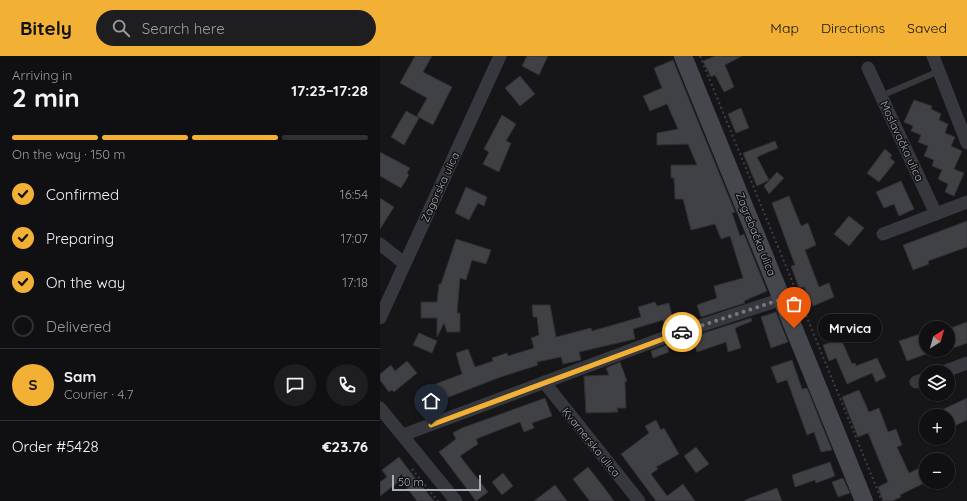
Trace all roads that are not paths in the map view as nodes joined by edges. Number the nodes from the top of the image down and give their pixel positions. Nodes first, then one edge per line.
1 (500, 56) edge
2 (683, 56) edge
3 (933, 56) edge
4 (868, 68) dead end
5 (939, 72) junction
6 (881, 96) junction
7 (967, 143) edge
8 (967, 202) edge
9 (936, 214) junction
10 (883, 234) dead end
11 (380, 244) edge
12 (405, 264) junction
13 (782, 299) junction
14 (380, 318) edge
15 (967, 363) edge
16 (955, 368) edge
17 (544, 382) junction
18 (380, 408) edge
19 (403, 435) junction
20 (456, 501) edge
21 (639, 501) edge
22 (864, 501) edge

1 - 12 street, Zagorska ulica
2 - 13 main road, Zagrebačka ulica
3 - 5 street
4 - 6 street, Moslavačka ulica
5 - 6 lane
5 - 7 street
6 - 9 street, Moslavačka ulica
8 - 9 street
9 - 10 street
11 - 12 street
12 - 14 street, Zagorska ulica
13 - 17 street
13 - 22 main road, Zagrebačka ulica
15 - 16 street
17 - 19 street
17 - 21 street, Kvarnerska ulica
18 - 19 street
19 - 20 street

